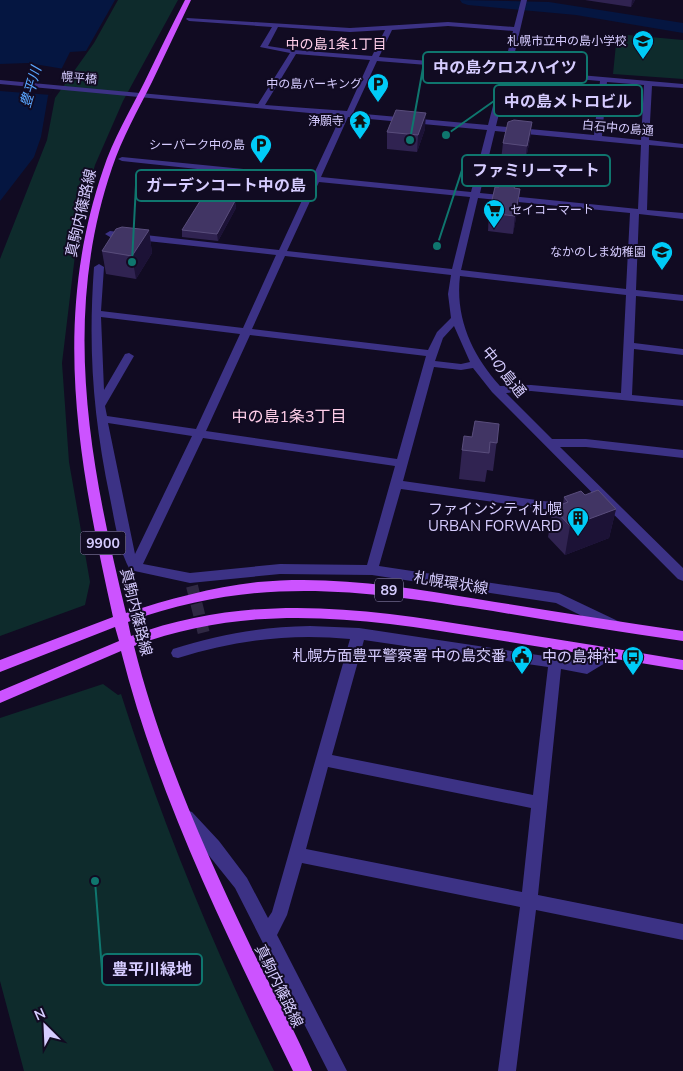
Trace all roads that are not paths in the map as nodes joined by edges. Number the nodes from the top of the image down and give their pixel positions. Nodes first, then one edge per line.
1 (188, 0) edge
2 (523, 4) edge
3 (190, 19) dead end
4 (276, 25) junction
5 (389, 28) junction
6 (517, 28) junction
7 (294, 52) junction
8 (375, 59) junction
9 (507, 70) junction
10 (604, 79) junction
11 (0, 82) edge
12 (648, 83) junction
13 (683, 86) edge
14 (141, 94) junction
15 (261, 105) junction
16 (348, 113) junction
17 (491, 128) junction
18 (598, 138) junction
19 (645, 142) junction
20 (683, 146) edge
21 (122, 159) dead end
22 (315, 178) junction
23 (475, 195) junction
24 (639, 211) junction
25 (683, 216) edge
26 (110, 234) edge
27 (280, 253) junction
28 (98, 267) dead end
29 (456, 273) junction
30 (632, 292) junction
31 (683, 298) edge
32 (97, 313) junction
33 (456, 319) junction
34 (246, 331) junction
35 (629, 346) junction
36 (683, 352) edge
37 (129, 356) dead end
38 (430, 358) junction
39 (476, 364) junction
40 (496, 390) junction
41 (626, 397) junction
42 (683, 403) edge
43 (100, 406) junction
44 (102, 419) junction
45 (199, 434) junction
46 (548, 443) junction
47 (683, 454) edge
48 (401, 462) junction
49 (396, 484) junction
50 (582, 508) edge
51 (598, 508) edge
52 (614, 508) junction
53 (678, 563) edge
54 (135, 567) junction
55 (372, 570) junction
56 (683, 576) edge
57 (121, 618) junction
58 (615, 626) junction
59 (359, 633) junction
60 (683, 636) edge
61 (127, 644) junction
62 (178, 653) dead end
63 (610, 653) junction
64 (555, 663) junction
65 (683, 665) edge
66 (0, 666) edge
67 (0, 697) edge
68 (324, 760) junction
69 (540, 803) junction
70 (185, 816) junction
71 (296, 855) junction
72 (530, 900) junction
73 (683, 932) edge
74 (267, 935) junction
75 (302, 1071) edge
76 (338, 1071) edge
77 (507, 1071) edge

1 - 14 main road, 真駒内篠路線 / 9900
2 - 6 street, 中の島通
3 - 4 street
4 - 5 street
4 - 7 street
5 - 6 street
5 - 8 street
6 - 9 street, 中の島通
7 - 8 street
7 - 15 street
8 - 9 street
8 - 16 street
9 - 10 street
9 - 17 street, 中の島通
10 - 12 street
10 - 18 street
11 - 14 street, 幌平橋
12 - 13 street
12 - 19 street
14 - 15 street, 幌平橋
14 - 57 main road, 真駒内篠路線 / 9900
15 - 16 street, 幌平橋
16 - 17 street, 白石中の島通
16 - 22 street
17 - 18 street, 白石中の島通
17 - 23 street, 中の島通
18 - 19 street, 白石中の島通
19 - 20 street, 白石中の島通
19 - 24 street
21 - 22 street
22 - 23 street
22 - 27 street
23 - 24 street
23 - 29 street, 中の島通
24 - 25 street
24 - 30 street
26 - 27 street
27 - 29 street
27 - 34 street
28 - 32 street
29 - 30 street
29 - 33 street, 中の島通
30 - 31 street
30 - 35 street
32 - 34 street
32 - 43 street
33 - 38 street
33 - 39 street, 中の島通
34 - 38 street
34 - 45 street
35 - 36 street
35 - 41 street
37 - 43 street
38 - 39 street
38 - 48 street
39 - 40 street, 中の島通
40 - 41 street
40 - 46 street, 中の島通
41 - 42 street
43 - 44 street
44 - 45 street
44 - 54 street
45 - 48 street
45 - 54 street
46 - 47 street
46 - 52 street, 中の島通
48 - 49 street
49 - 50 street
49 - 55 street
51 - 52 street
52 - 53 street, 中の島通
53 - 56 street, 中の島通
54 - 55 street
55 - 58 street
57 - 58 main road, 札幌環状線 / 89
57 - 61 main road, 真駒内篠路線 / 9900
57 - 66 main road, 札幌環状線 / 89
58 - 60 main road, 札幌環状線 / 89
59 - 62 street
59 - 64 street
59 - 68 street
61 - 63 main road, 89
61 - 67 main road, 89
61 - 70 main road, 真駒内篠路線 / 9900
63 - 64 street
63 - 65 main road, 89
64 - 69 street
68 - 69 street
68 - 71 street
69 - 72 street
70 - 74 street
70 - 75 main road, 真駒内篠路線 / 9900
71 - 72 street
71 - 74 street
72 - 73 street
72 - 77 street
74 - 76 street

